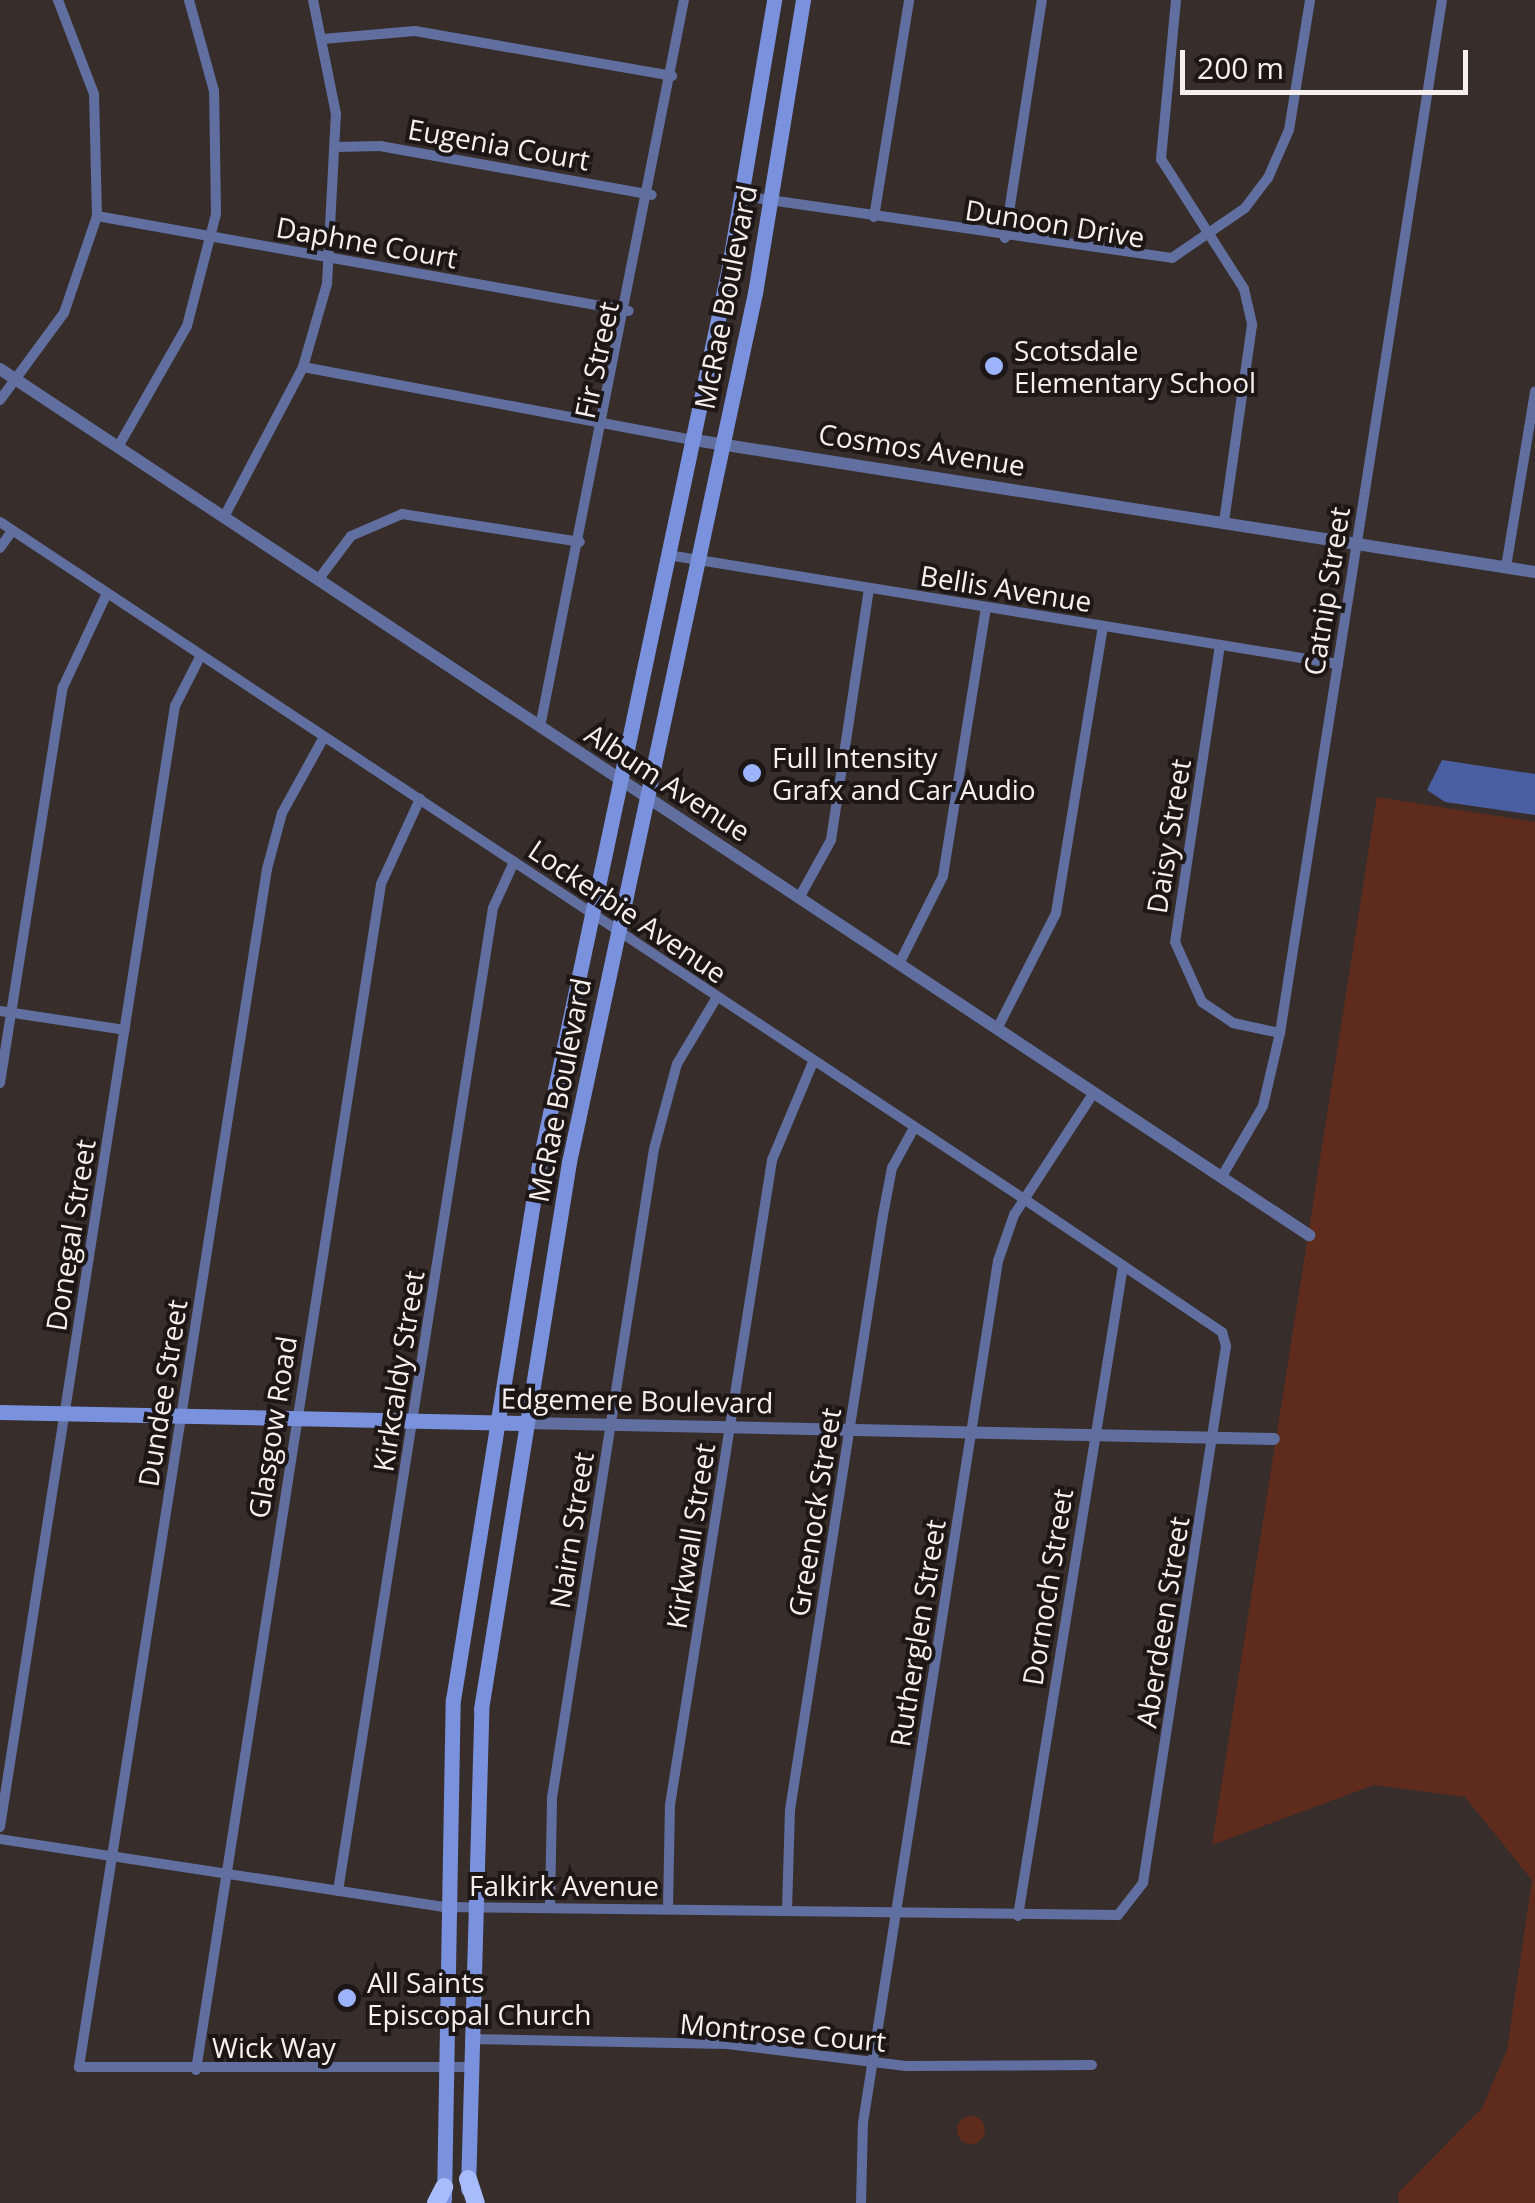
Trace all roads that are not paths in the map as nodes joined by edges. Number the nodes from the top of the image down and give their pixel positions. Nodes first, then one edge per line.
1 (58, 0) edge
2 (189, 0) edge
3 (313, 0) edge
4 (684, 0) edge
5 (774, 0) edge
6 (804, 0) edge
7 (909, 0) edge
8 (1042, 0) edge
9 (1176, 0) edge
10 (1310, 0) edge
11 (1442, 0) edge
12 (323, 39) junction
13 (672, 76) junction
14 (337, 147) junction
15 (652, 194) junction
16 (742, 196) junction
17 (771, 200) junction
18 (97, 216) junction
19 (874, 218) junction
20 (1208, 236) junction
21 (212, 238) junction
22 (1005, 238) junction
23 (331, 258) junction
24 (629, 311) junction
25 (303, 367) junction
26 (0, 369) edge
27 (19, 382) junction
28 (1535, 391) edge
29 (0, 400) edge
30 (605, 426) junction
31 (694, 440) junction
32 (721, 444) junction
33 (118, 447) junction
34 (1531, 448) edge
35 (224, 517) junction
36 (0, 522) edge
37 (1224, 522) junction
38 (12, 530) junction
39 (580, 542) junction
40 (1356, 544) junction
41 (0, 548) edge
42 (668, 556) junction
43 (696, 561) junction
44 (1506, 567) junction
45 (1535, 572) edge
46 (318, 580) junction
47 (869, 589) junction
48 (107, 593) junction
49 (986, 608) junction
50 (1103, 626) junction
51 (1220, 645) junction
52 (201, 655) junction
53 (646, 658) junction
54 (1338, 664) junction
55 (674, 666) junction
56 (540, 727) junction
57 (324, 737) junction
58 (620, 781) junction
59 (420, 799) junction
60 (646, 799) junction
61 (514, 862) junction
62 (799, 898) junction
63 (594, 913) junction
64 (618, 930) junction
65 (899, 964) junction
66 (717, 997) junction
67 (6, 1012) edge
68 (997, 1029) junction
69 (125, 1030) junction
70 (1280, 1033) junction
71 (814, 1062) junction
72 (0, 1083) edge
73 (1093, 1094) junction
74 (914, 1128) junction
75 (1221, 1178) junction
76 (1024, 1200) junction
77 (1309, 1235) dead end
78 (1123, 1266) junction
79 (1226, 1342) joint
80 (0, 1412) edge
81 (64, 1412) junction
82 (182, 1415) junction
83 (296, 1418) junction
84 (413, 1420) junction
85 (496, 1422) junction
86 (526, 1423) junction
87 (610, 1425) junction
88 (730, 1427) junction
89 (850, 1429) junction
90 (972, 1432) junction
91 (1094, 1434) junction
92 (1214, 1437) junction
93 (1274, 1439) dead end
94 (0, 1828) edge
95 (0, 1839) edge
96 (113, 1857) junction
97 (226, 1874) junction
98 (338, 1891) junction
99 (472, 1906) junction
100 (550, 1906) junction
101 (1130, 1906) joint
102 (444, 1907) junction
103 (668, 1908) junction
104 (787, 1910) junction
105 (894, 1914) junction
106 (1018, 1916) junction
107 (469, 2040) junction
108 (872, 2064) junction
109 (1092, 2065) dead end
110 (79, 2067) joint
111 (468, 2067) junction
112 (196, 2070) junction
113 (444, 2071) junction
114 (468, 2180) junction
115 (442, 2198) edge
116 (467, 2203) edge
117 (476, 2203) edge
118 (861, 2203) edge

1 - 18 street
2 - 21 street
3 - 12 street
4 - 13 street, Fir Street
5 - 16 main road, McRae Boulevard
6 - 17 main road, McRae Boulevard
7 - 19 street
8 - 22 street
9 - 20 street
10 - 20 street, Dunoon Drive
11 - 40 street, Catnip Street
12 - 13 street
12 - 14 street
13 - 15 street, Fir Street
14 - 15 street, Eugenia Court
14 - 23 street
15 - 24 street, Fir Street
16 - 17 street, Dunoon Drive
16 - 31 main road, McRae Boulevard
17 - 19 street, Dunoon Drive
17 - 32 main road, McRae Boulevard
18 - 21 street, Daphne Court
18 - 27 street
19 - 22 street, Dunoon Drive
20 - 22 street, Dunoon Drive
20 - 37 street
21 - 23 street, Daphne Court
21 - 33 street
23 - 24 street, Daphne Court
23 - 25 street
24 - 30 street, Fir Street
25 - 30 street, Cosmos Avenue
25 - 35 street
26 - 27 street, Album Avenue
27 - 29 street
27 - 33 street, Album Avenue
28 - 34 street
30 - 31 street, Cosmos Avenue
30 - 39 street, Fir Street
31 - 32 street, Cosmos Avenue
31 - 42 main road, McRae Boulevard
32 - 37 street, Cosmos Avenue
32 - 43 main road, McRae Boulevard
33 - 35 street, Album Avenue
34 - 44 street
35 - 46 street, Album Avenue
36 - 38 street, Lockerbie Avenue
37 - 40 street, Cosmos Avenue
38 - 41 street
38 - 48 street, Lockerbie Avenue
39 - 46 street
39 - 56 street, Fir Street
40 - 44 street, Cosmos Avenue
40 - 54 street, Catnip Street
42 - 43 street, Bellis Avenue
42 - 53 main road, McRae Boulevard
43 - 47 street, Bellis Avenue
43 - 55 main road, McRae Boulevard
44 - 45 street, Cosmos Avenue
46 - 56 street, Album Avenue
47 - 49 street, Bellis Avenue
47 - 62 street
48 - 52 street, Lockerbie Avenue
48 - 67 street
49 - 50 street, Bellis Avenue
49 - 65 street
50 - 51 street, Bellis Avenue
50 - 68 street
51 - 54 street, Bellis Avenue
51 - 70 street, Daisy Street
52 - 57 street, Lockerbie Avenue
52 - 69 street, Donegal Street
53 - 55 main road
53 - 58 main road, McRae Boulevard
54 - 70 street, Catnip Street
55 - 60 main road, McRae Boulevard
56 - 58 street, Album Avenue
57 - 59 street, Lockerbie Avenue
57 - 82 street, Dundee Street
58 - 60 street, Album Avenue
58 - 63 main road, McRae Boulevard
59 - 61 street, Lockerbie Avenue
59 - 83 street, Glasgow Road
60 - 62 street, Album Avenue
60 - 64 main road, McRae Boulevard
61 - 63 street, Lockerbie Avenue
61 - 84 street, Kirkcaldy Street
62 - 65 street, Album Avenue
63 - 64 street, Lockerbie Avenue
63 - 85 main road, McRae Boulevard
64 - 66 street, Lockerbie Avenue
64 - 86 main road, McRae Boulevard
65 - 68 street, Album Avenue
66 - 71 street, Lockerbie Avenue
66 - 87 street, Nairn Street
67 - 69 street
67 - 72 street
68 - 73 street, Album Avenue
69 - 81 street, Donegal Street
70 - 75 street, Catnip Street
71 - 74 street, Lockerbie Avenue
71 - 88 street, Kirkwall Street
73 - 75 street, Album Avenue
73 - 76 street, Rutherglen Street
74 - 76 street, Lockerbie Avenue
74 - 89 street, Greenock Street
75 - 77 street, Album Avenue
76 - 78 street, Lockerbie Avenue
76 - 90 street, Rutherglen Street
78 - 79 street, Lockerbie Avenue
78 - 91 street, Dornoch Street
79 - 92 street, Aberdeen Street
80 - 81 main road, Edgemere Boulevard
81 - 82 main road, Edgemere Boulevard
81 - 94 street, Donegal Street
82 - 83 main road, Edgemere Boulevard
82 - 96 street, Dundee Street
83 - 84 main road, Edgemere Boulevard
83 - 97 street, Glasgow Road
84 - 85 main road, Edgemere Boulevard
84 - 98 street, Kirkcaldy Street
85 - 86 main road, Edgemere Boulevard
85 - 102 main road, McRae Boulevard
86 - 87 street, Edgemere Boulevard
86 - 99 main road, McRae Boulevard
87 - 88 street, Edgemere Boulevard
87 - 100 street, Nairn Street
88 - 89 street, Edgemere Boulevard
88 - 103 street, Kirkwall Street
89 - 90 street, Edgemere Boulevard
89 - 104 street, Greenock Street
90 - 91 street, Edgemere Boulevard
90 - 105 street, Rutherglen Street
91 - 92 street, Edgemere Boulevard
91 - 106 street, Dornoch Street
92 - 93 street, Edgemere Boulevard
92 - 101 street, Aberdeen Street
95 - 96 street, Falkirk Avenue
96 - 97 street, Falkirk Avenue
96 - 110 street, Dundee Street
97 - 98 street, Falkirk Avenue
97 - 112 street, Glasgow Road
98 - 102 street, Falkirk Avenue
99 - 100 street, Falkirk Avenue
99 - 102 street, Falkirk Avenue
99 - 107 main road, McRae Boulevard
100 - 103 street, Falkirk Avenue
101 - 106 street, Falkirk Avenue
102 - 113 main road, McRae Boulevard
103 - 104 street, Falkirk Avenue
104 - 105 street, Falkirk Avenue
105 - 106 street, Falkirk Avenue
105 - 108 street, Rutherglen Street
107 - 108 street, Montrose Court
107 - 111 main road, McRae Boulevard
108 - 109 street, Montrose Court
108 - 118 street, Rutherglen Street
110 - 112 street, Wick Way
111 - 113 street, Wick Way
111 - 114 main road, McRae Boulevard
112 - 113 street, Wick Way
113 - 115 main road, McRae Boulevard
114 - 116 main road, McRae Boulevard
114 - 117 highway

